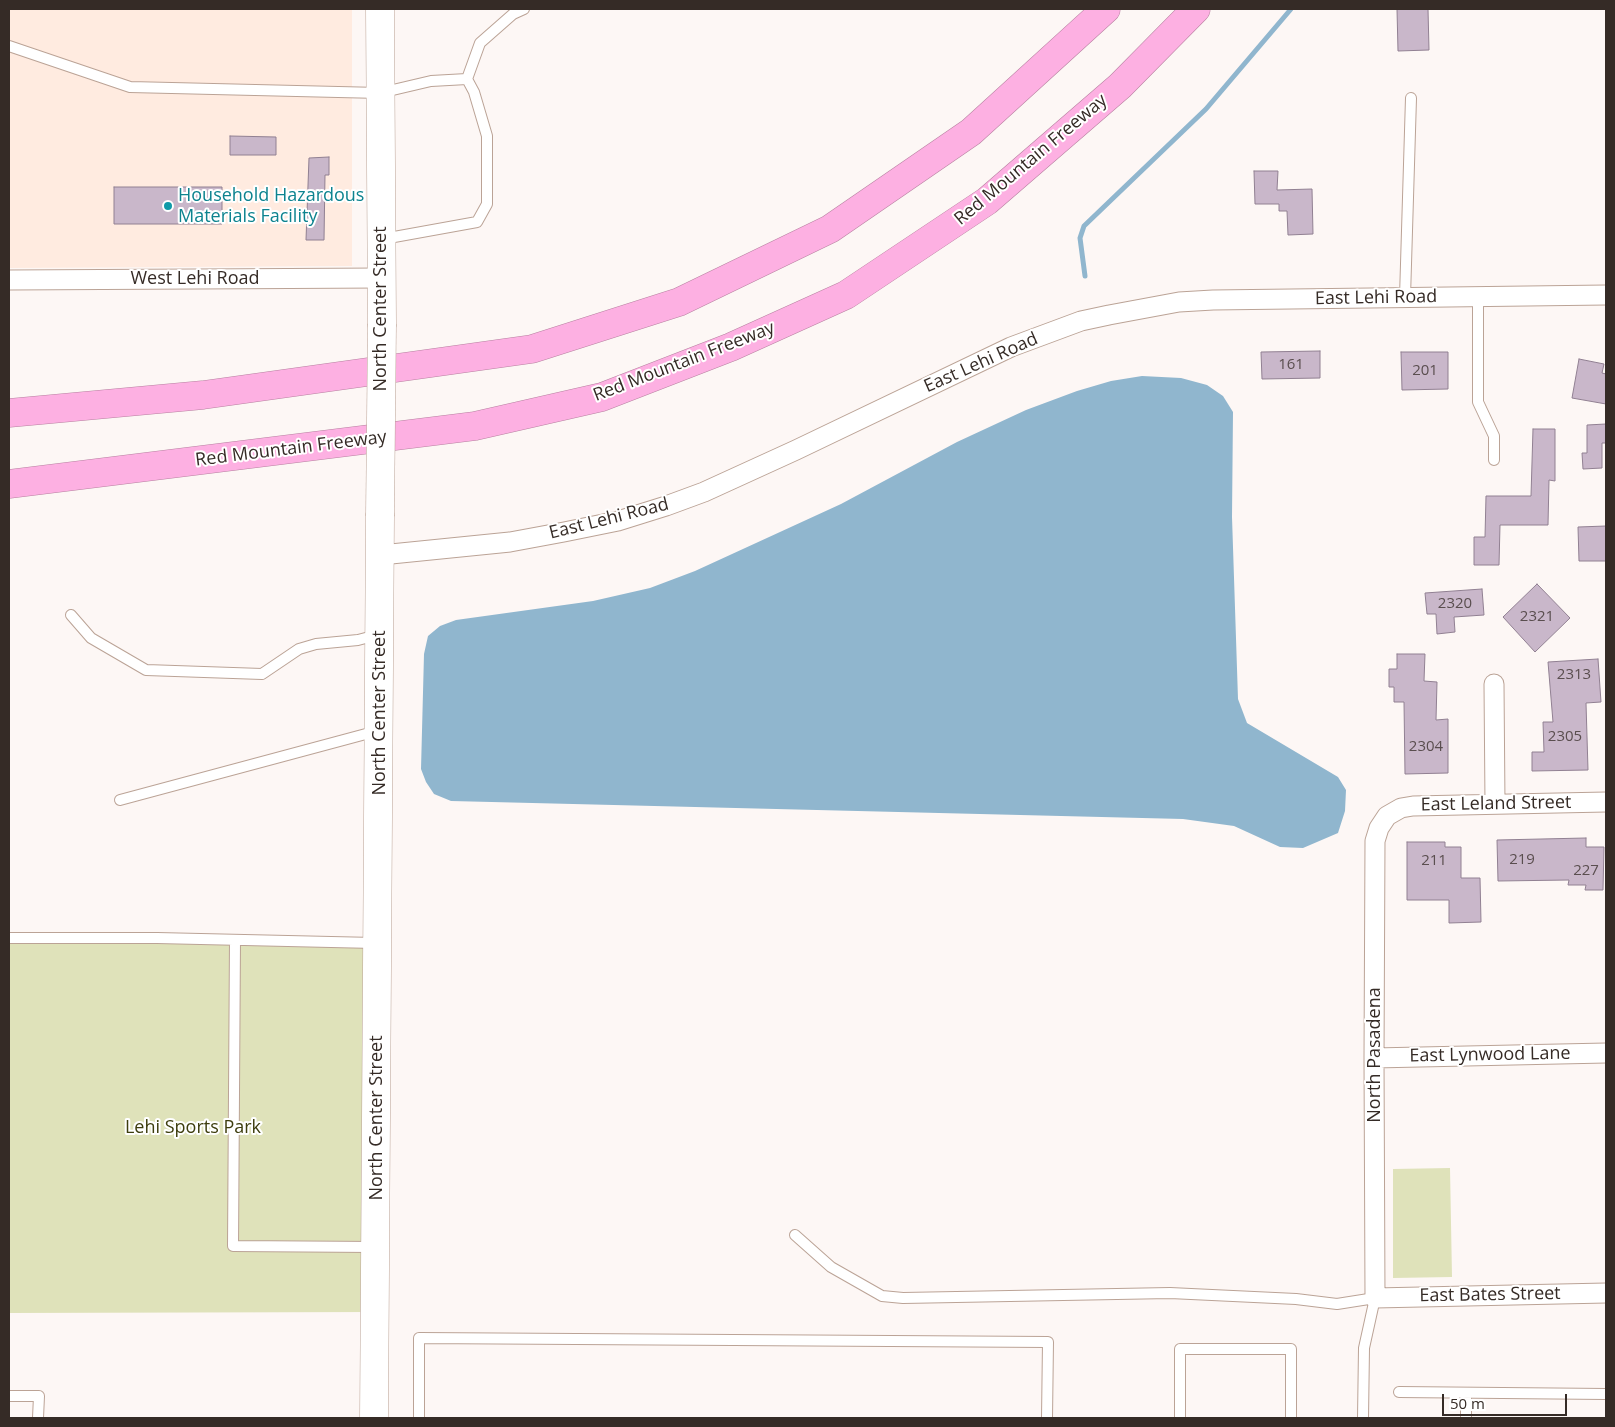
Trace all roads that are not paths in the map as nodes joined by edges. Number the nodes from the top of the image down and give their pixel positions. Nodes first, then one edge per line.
1 (380, 9) edge
2 (524, 9) edge
3 (1106, 9) edge
4 (1196, 9) edge
5 (9, 46) edge
6 (467, 78) junction
7 (380, 93) junction
8 (1410, 98) dead end
9 (382, 240) junction
10 (382, 278) junction
11 (9, 280) edge
12 (1606, 295) edge
13 (1478, 296) junction
14 (1405, 297) junction
15 (9, 413) edge
16 (1494, 460) dead end
17 (9, 484) edge
18 (381, 555) junction
19 (71, 615) dead end
20 (381, 634) junction
21 (1494, 684) dead end
22 (380, 730) junction
23 (120, 800) dead end
24 (1606, 802) edge
25 (1495, 804) junction
26 (1387, 816) joint
27 (9, 938) edge
28 (235, 940) junction
29 (378, 943) junction
30 (1606, 1053) edge
31 (1374, 1058) junction
32 (795, 1235) dead end
33 (376, 1247) junction
34 (1606, 1293) edge
35 (1375, 1298) junction
36 (1399, 1392) dead end
37 (1466, 1394) junction
38 (1606, 1394) edge
39 (9, 1396) edge
40 (38, 1418) edge
41 (374, 1418) edge
42 (419, 1418) edge
43 (1047, 1418) edge
44 (1180, 1418) edge
45 (1291, 1418) edge
46 (1363, 1418) edge
47 (1466, 1418) edge

1 - 7 street, North Center Street
2 - 6 lane
3 - 15 highway
4 - 17 highway, Red Mountain Freeway
5 - 7 lane
6 - 7 lane
6 - 9 lane
7 - 9 street, North Center Street
8 - 14 lane
9 - 10 street, North Center Street
10 - 11 street, West Lehi Road
10 - 18 street, North Center Street, bridge
12 - 13 street, East Lehi Road
13 - 14 street, East Lehi Road
13 - 16 lane
14 - 18 street, East Lehi Road
18 - 20 street, North Center Street
19 - 20 lane
20 - 22 street, North Center Street
21 - 25 street
22 - 23 lane
22 - 29 street, North Center Street
24 - 25 street, East Leland Street
25 - 26 street, East Leland Street
26 - 31 street, North Pasadena
27 - 28 lane
28 - 29 lane
28 - 33 lane
29 - 33 street, North Center Street
30 - 31 street, East Lynwood Lane
31 - 35 street, North Pasadena
32 - 35 lane
33 - 41 street, North Center Street
34 - 35 street, East Bates Street
35 - 46 lane
36 - 37 lane
37 - 38 lane
37 - 47 lane
39 - 40 lane
42 - 43 lane
44 - 45 lane

